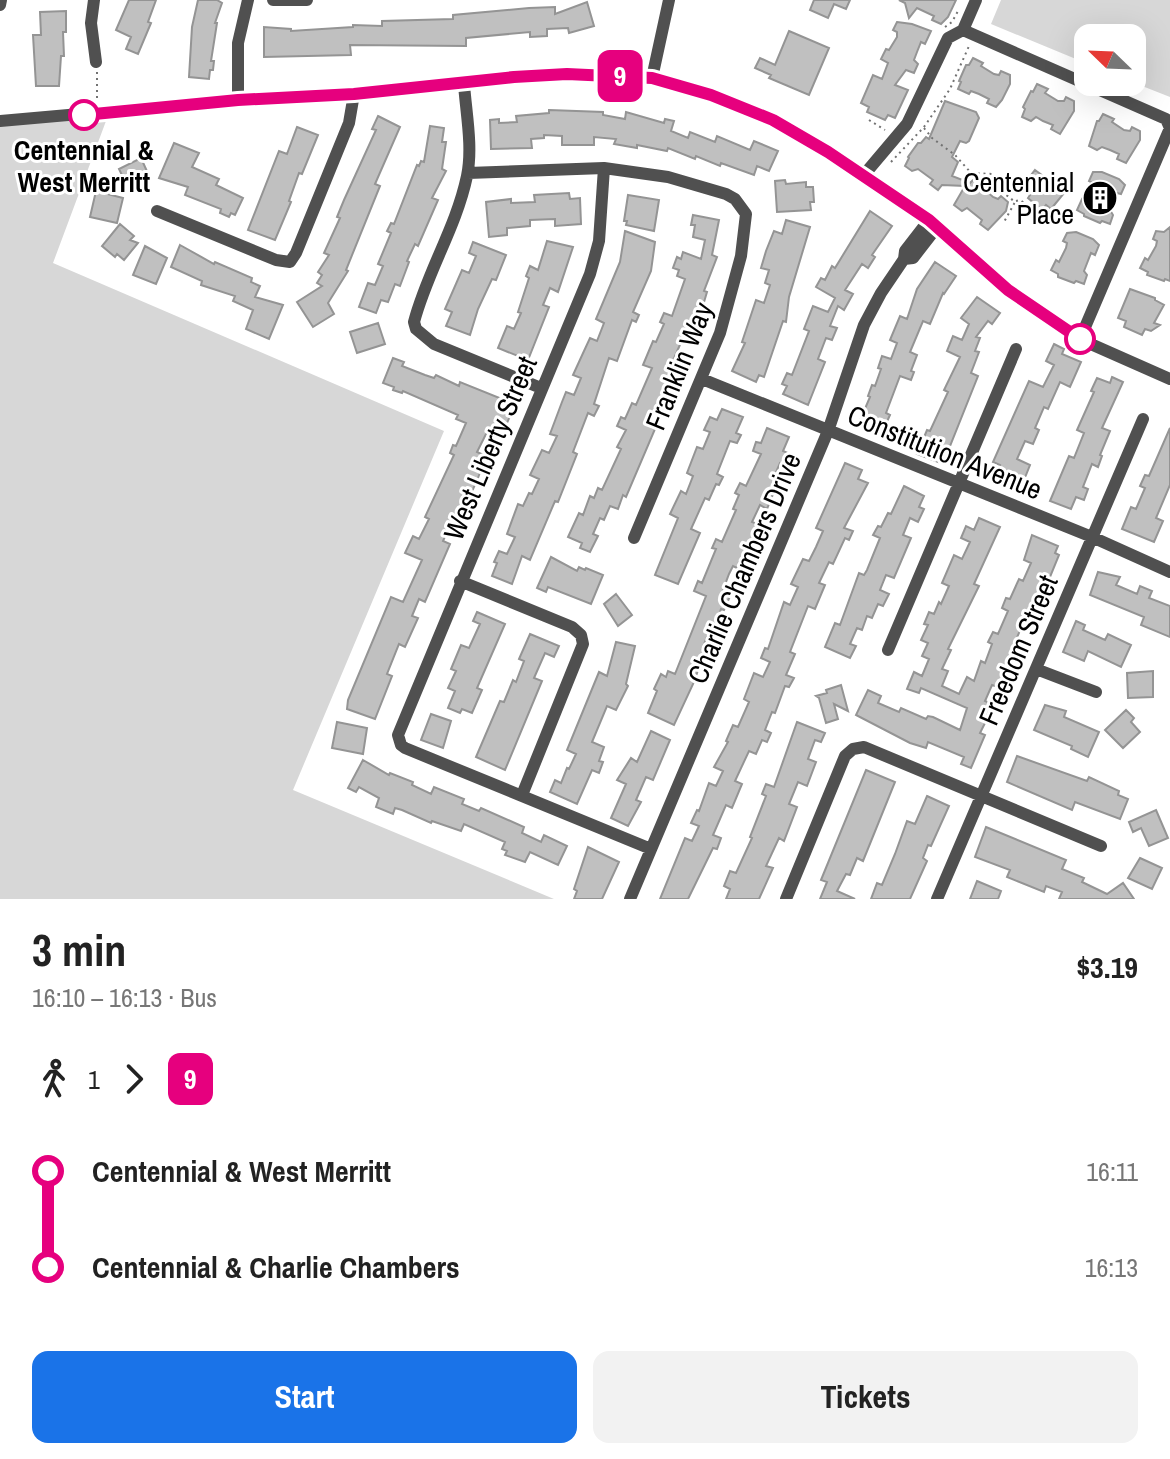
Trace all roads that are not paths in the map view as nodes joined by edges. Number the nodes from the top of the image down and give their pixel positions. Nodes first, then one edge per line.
1 (94, 0) edge
2 (248, 0) edge
3 (273, 0) edge
4 (307, 0) edge
5 (669, 0) edge
6 (976, 0) edge
7 (963, 30) junction
8 (96, 62) road end
9 (652, 78) junction
10 (464, 84) junction
11 (354, 94) junction
12 (238, 100) junction
13 (0, 121) edge
14 (1170, 123) edge
15 (604, 168) junction
16 (468, 173) junction
17 (863, 176) junction
18 (157, 211) dead end
19 (933, 223) junction
20 (1080, 339) junction
21 (1016, 349) dead end
22 (702, 379) junction
23 (1170, 379) edge
24 (541, 388) junction
25 (1143, 419) dead end
26 (828, 431) junction
27 (958, 484) junction
28 (1092, 537) junction
29 (634, 538) dead end
30 (1170, 572) edge
31 (460, 581) junction
32 (888, 650) dead end
33 (1036, 669) junction
34 (1096, 692) dead end
35 (522, 795) junction
36 (981, 795) junction
37 (1101, 846) dead end
38 (651, 849) junction
39 (630, 899) edge
40 (786, 899) edge
41 (937, 899) edge

1 - 8 street
2 - 12 street
3 - 4 street
5 - 9 street
6 - 7 street
7 - 14 street
7 - 17 street
9 - 10 street
9 - 17 street
10 - 11 street
10 - 16 street
11 - 12 street
11 - 18 street
12 - 13 street
14 - 20 street
15 - 16 street
15 - 22 street, Franklin Way
15 - 24 street, West Liberty Street
16 - 24 street
17 - 19 street
19 - 20 street
19 - 26 street, Charlie Chambers Drive
20 - 23 street
21 - 27 street
22 - 26 street, Constitution Avenue
22 - 29 street, Franklin Way
24 - 31 street, West Liberty Street
25 - 28 street, Freedom Street
26 - 27 street, Constitution Avenue
26 - 38 street, Charlie Chambers Drive
27 - 28 street, Constitution Avenue
27 - 32 street
28 - 30 street, Constitution Avenue
28 - 33 street, Freedom Street
31 - 35 street
31 - 35 street, West Liberty Street
33 - 34 street
33 - 36 street, Freedom Street
35 - 38 street
36 - 37 street
36 - 40 street
36 - 41 street, Freedom Street
38 - 39 street, Charlie Chambers Drive

